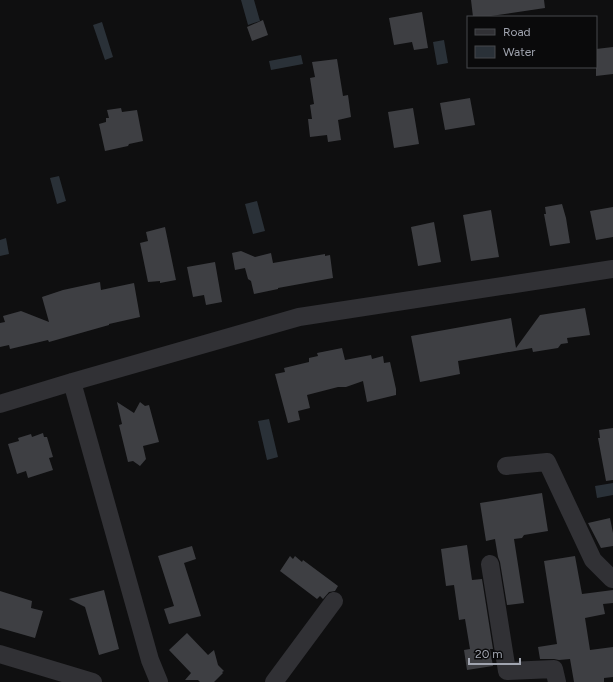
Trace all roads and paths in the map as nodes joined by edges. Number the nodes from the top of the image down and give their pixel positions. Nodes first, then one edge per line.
1 (613, 269) edge
2 (72, 382) junction
3 (0, 404) edge
4 (506, 466) dead end
5 (490, 564) dead end
6 (613, 579) edge
7 (334, 601) dead end
8 (0, 654) edge
9 (93, 682) edge
10 (159, 682) edge
11 (274, 682) edge
12 (557, 682) edge

1 - 2 street
2 - 3 street
2 - 10 street
4 - 6 street
5 - 12 street
7 - 11 street
8 - 9 street

